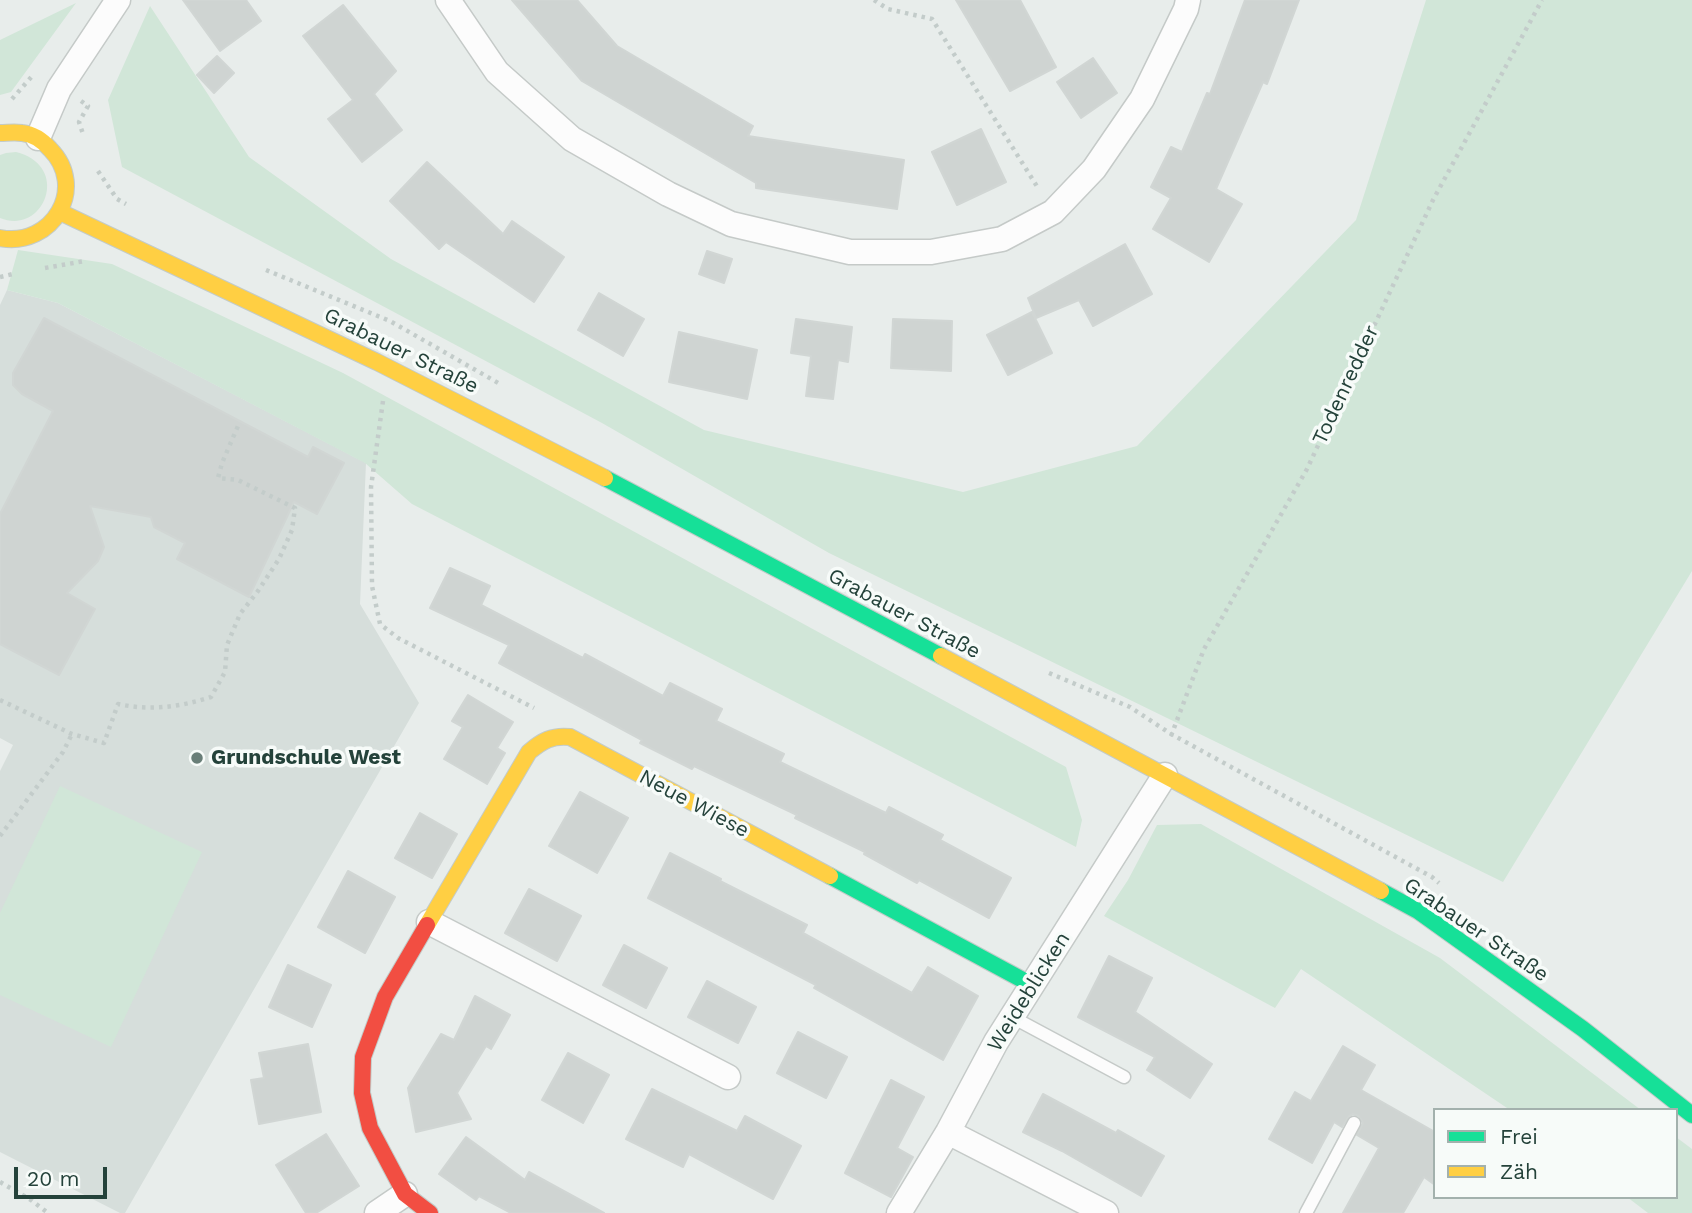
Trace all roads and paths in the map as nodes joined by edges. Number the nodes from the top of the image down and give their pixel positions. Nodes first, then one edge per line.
1 (118, 0) edge
2 (448, 0) edge
3 (873, 0) edge
4 (1188, 0) edge
5 (1542, 0) edge
6 (0, 133) edge
7 (38, 138) junction
8 (60, 212) junction
9 (1053, 212) junction
10 (0, 238) edge
11 (383, 395) dead end
12 (238, 426) dead end
13 (0, 700) edge
14 (72, 734) junction
15 (557, 735) junction
16 (1165, 775) junction
17 (0, 836) edge
18 (429, 922) junction
19 (1032, 985) junction
20 (1012, 1017) junction
21 (728, 1077) dead end
22 (1124, 1077) dead end
23 (1692, 1115) edge
24 (1354, 1123) dead end
25 (948, 1132) junction
26 (0, 1182) edge
27 (405, 1194) junction
28 (48, 1213) edge
29 (377, 1213) edge
30 (430, 1213) edge
31 (900, 1213) edge
32 (1106, 1213) edge
33 (1306, 1213) edge

1 - 7 street
2 - 9 street
3 - 9 path
4 - 9 street
5 - 16 path, Todenredder
6 - 7 main road
7 - 8 main road
8 - 10 main road
8 - 16 main road, Grabauer Straße
11 - 15 path
12 - 14 path
13 - 14 path
14 - 17 path
15 - 18 main road
15 - 19 main road, Neue Wiese
16 - 19 street, Weideblicken
16 - 23 main road, Grabauer Straße
18 - 21 street
18 - 27 main road
19 - 20 street, Weideblicken
20 - 22 lane
20 - 25 street, Weideblicken
24 - 33 lane
25 - 31 street, Weideblicken
25 - 32 street
26 - 28 path
27 - 29 street
27 - 30 main road

